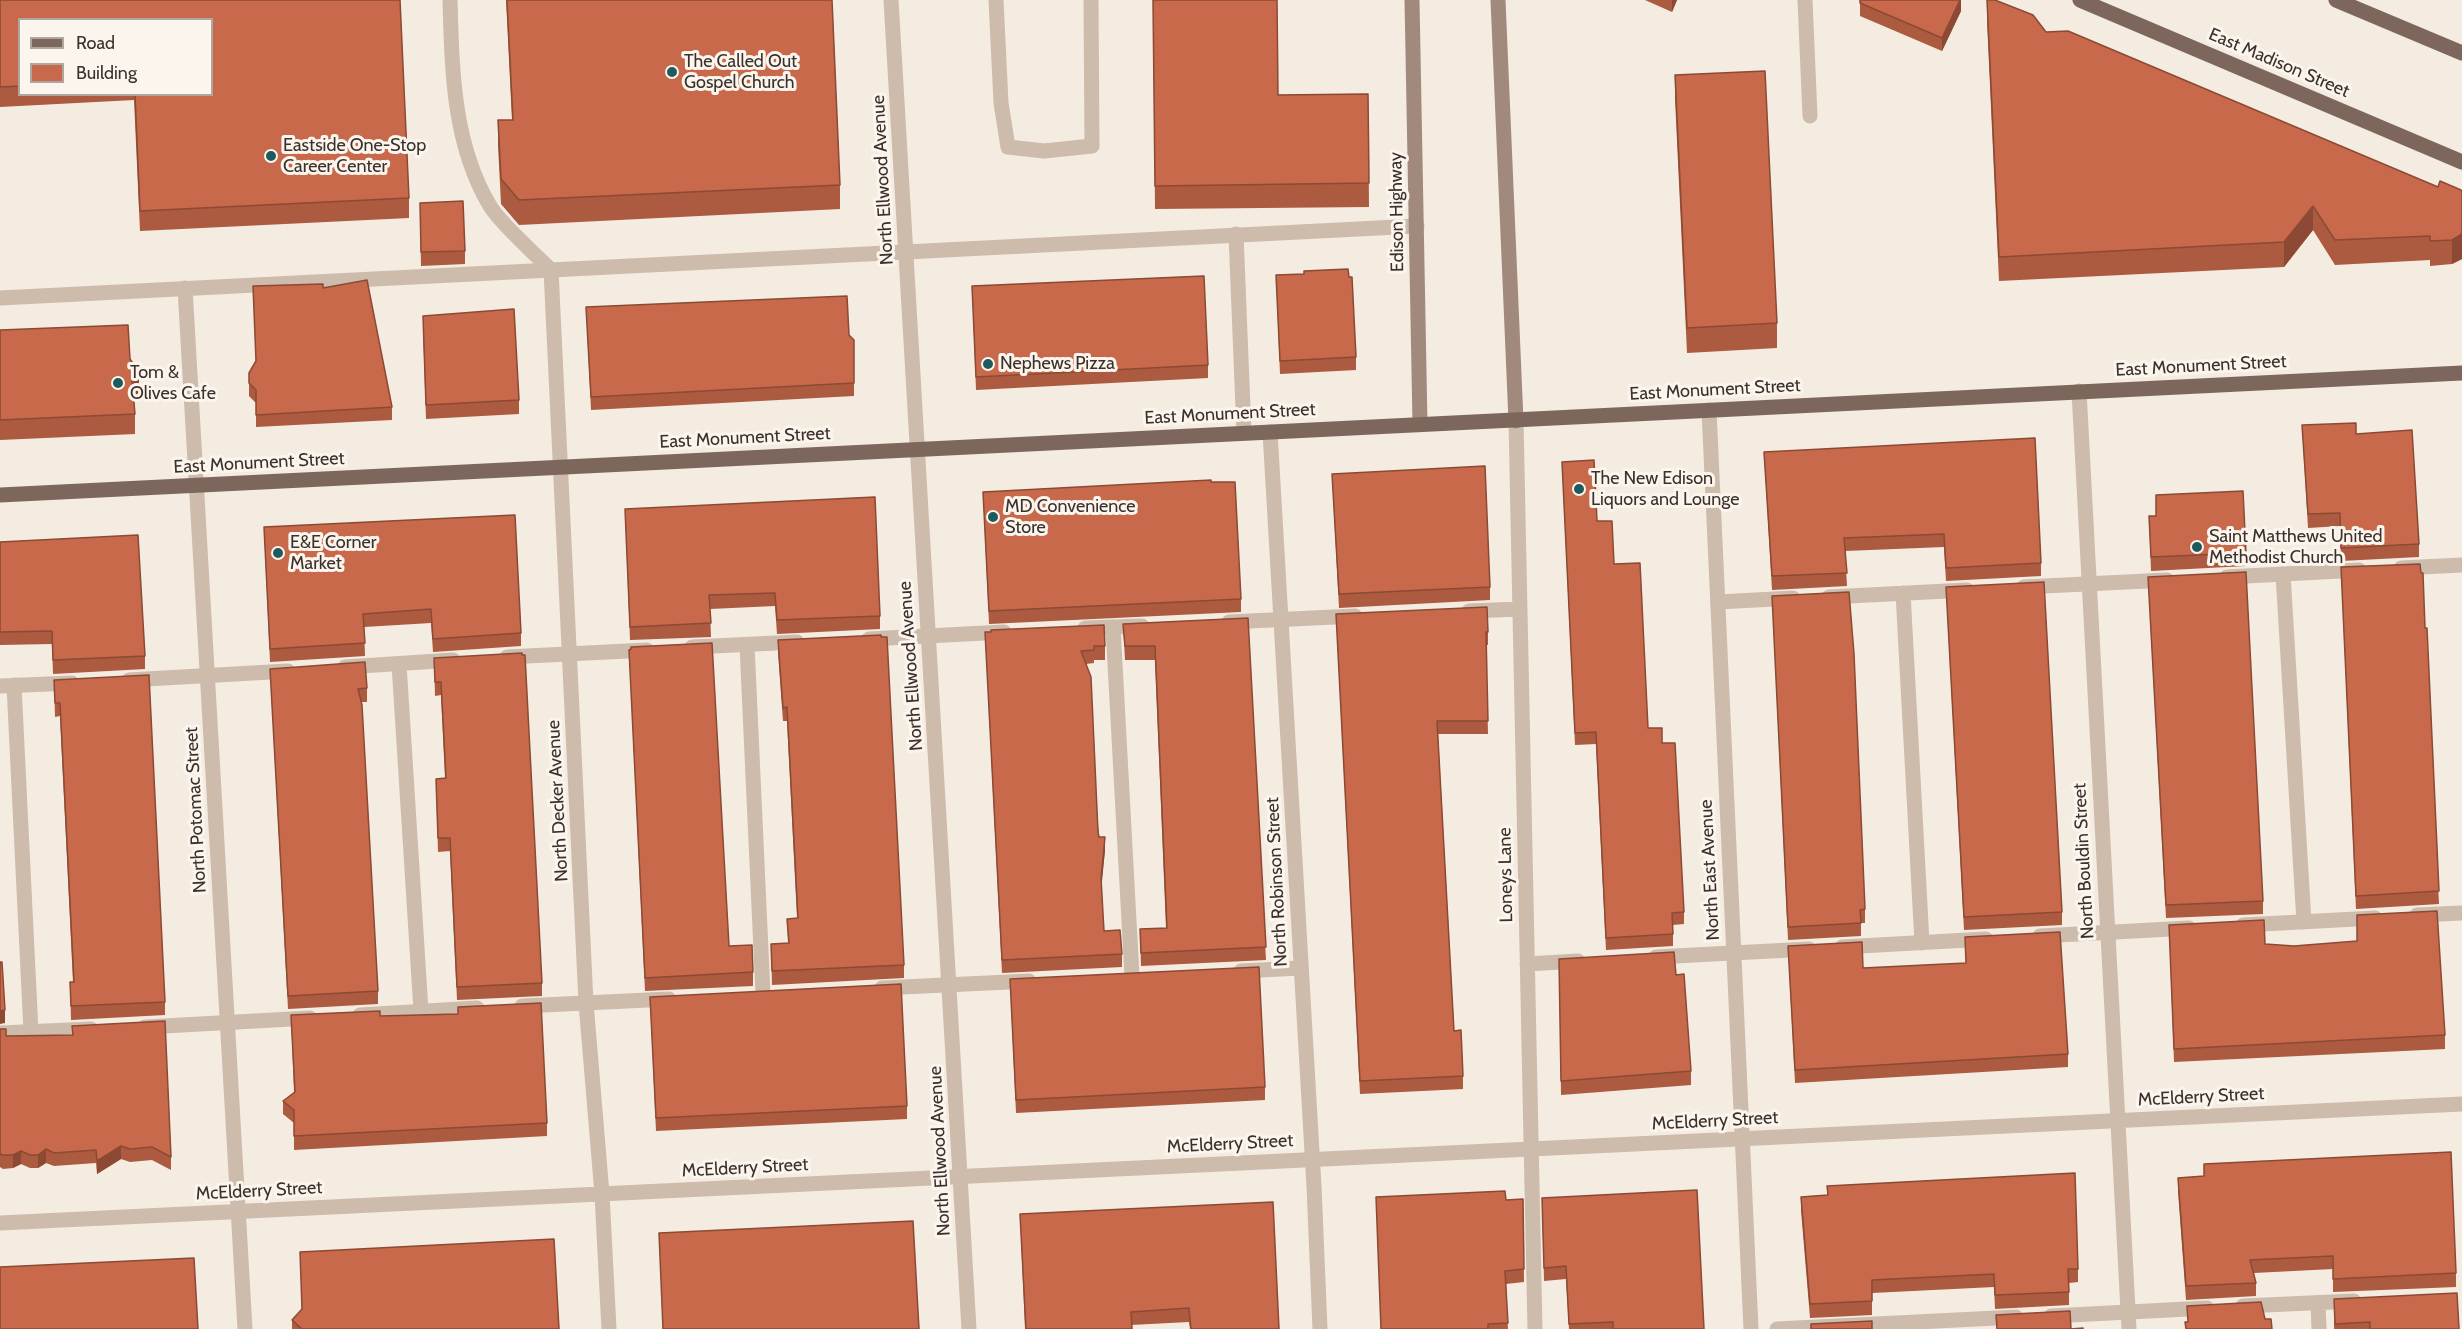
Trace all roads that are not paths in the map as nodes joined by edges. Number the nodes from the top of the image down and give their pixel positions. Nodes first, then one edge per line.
1 (450, 0) edge
2 (891, 0) edge
3 (996, 0) edge
4 (1091, 0) edge
5 (1412, 0) edge
6 (1498, 0) edge
7 (1804, 0) edge
8 (2080, 0) edge
9 (2336, 0) edge
10 (2462, 53) edge
11 (1809, 116) dead end
12 (2462, 162) edge
13 (1417, 226) junction
14 (1236, 234) junction
15 (906, 252) junction
16 (551, 270) junction
17 (185, 288) junction
18 (0, 298) edge
19 (2462, 373) edge
20 (2079, 391) junction
21 (1709, 410) junction
22 (1516, 421) junction
23 (1420, 424) junction
24 (1270, 432) junction
25 (1244, 433) junction
26 (918, 449) junction
27 (561, 467) junction
28 (196, 486) junction
29 (0, 495) edge
30 (2462, 565) edge
31 (2283, 574) junction
32 (2214, 578) edge
33 (2180, 579) edge
34 (2089, 584) junction
35 (2007, 588) edge
36 (1984, 589) edge
37 (1903, 593) junction
38 (1718, 602) junction
39 (1520, 609) junction
40 (1448, 612) edge
41 (1364, 616) edge
42 (1281, 620) junction
43 (1214, 623) edge
44 (1157, 625) edge
45 (1113, 627) junction
46 (1067, 629) edge
47 (1021, 631) edge
48 (929, 636) junction
49 (849, 640) edge
50 (815, 641) edge
51 (747, 645) junction
52 (570, 653) junction
53 (490, 658) edge
54 (468, 660) edge
55 (399, 664) junction
56 (332, 668) edge
57 (298, 670) edge
58 (207, 676) junction
59 (116, 680) edge
60 (82, 682) edge
61 (7, 686) edge
62 (2462, 913) edge
63 (2304, 922) junction
64 (2223, 926) edge
65 (2200, 927) edge
66 (2107, 932) junction
67 (2026, 937) edge
68 (2003, 938) edge
69 (1922, 943) junction
70 (1734, 952) junction
71 (1642, 958) edge
72 (1596, 960) edge
73 (1527, 964) junction
74 (1301, 968) junction
75 (1222, 972) edge
76 (1132, 976) edge
77 (1041, 980) edge
78 (950, 985) junction
79 (868, 988) edge
80 (763, 994) edge
81 (681, 998) edge
82 (586, 1003) junction
83 (421, 1011) junction
84 (227, 1023) junction
85 (135, 1027) edge
86 (100, 1029) edge
87 (31, 1032) junction
88 (0, 1033) edge
89 (2462, 1104) edge
90 (2118, 1121) junction
91 (1742, 1139) junction
92 (1531, 1149) junction
93 (1312, 1159) junction
94 (960, 1176) junction
95 (602, 1194) junction
96 (238, 1212) junction
97 (0, 1223) edge
98 (2373, 1300) edge
99 (2318, 1303) junction
100 (2128, 1312) junction
101 (1940, 1325) edge
102 (245, 1329) edge
103 (609, 1329) edge
104 (969, 1329) edge
105 (1320, 1329) edge
106 (1534, 1329) edge
107 (1751, 1329) edge
108 (1777, 1329) edge
109 (2129, 1329) edge
110 (2319, 1329) edge

1 - 16 street
2 - 15 street, North Ellwood Avenue
3 - 4 street
5 - 13 main road, Edison Highway
6 - 22 main road
7 - 11 street
8 - 12 main road, East Madison Street
9 - 10 main road
13 - 14 street
13 - 23 main road, Edison Highway
14 - 15 street
14 - 25 street
15 - 16 street
15 - 26 street, North Ellwood Avenue
16 - 17 street
16 - 27 street, North Decker Avenue
17 - 18 street
17 - 28 street, North Potomac Street
19 - 20 main road, East Monument Street
20 - 21 main road, East Monument Street
20 - 34 street, North Bouldin Street
21 - 22 main road, East Monument Street
21 - 38 street, North East Avenue
22 - 23 main road, East Monument Street
22 - 39 street, Loneys Lane
23 - 24 main road, East Monument Street
24 - 25 main road, East Monument Street
24 - 42 street, North Robinson Street
25 - 26 main road, East Monument Street
26 - 27 main road, East Monument Street
26 - 48 street, North Ellwood Avenue
27 - 28 main road, East Monument Street
27 - 52 street, North Decker Avenue
28 - 29 main road, East Monument Street
28 - 58 street, North Potomac Street
30 - 31 street
31 - 32 street
31 - 63 street
33 - 34 street
34 - 35 street
34 - 66 street, North Bouldin Street
36 - 37 street
37 - 38 street
37 - 69 street
38 - 70 street, North East Avenue
39 - 40 street
39 - 73 street, Loneys Lane
41 - 42 street
42 - 43 street
42 - 74 street, North Robinson Street
44 - 45 street
45 - 46 street
45 - 76 street
47 - 48 street
48 - 49 street
48 - 78 street, North Ellwood Avenue
50 - 51 street
51 - 52 street
51 - 80 street
52 - 53 street
52 - 82 street, North Decker Avenue
54 - 55 street
55 - 56 street
55 - 83 street
57 - 58 street
58 - 59 street
58 - 84 street, North Potomac Street
60 - 61 street
61 - 87 street
62 - 63 street
63 - 64 street
65 - 66 street
66 - 67 street
66 - 90 street, North Bouldin Street
68 - 69 street
69 - 70 street
70 - 71 street
70 - 91 street, North East Avenue
72 - 73 street
73 - 92 street, Loneys Lane
74 - 75 street
74 - 93 street, North Robinson Street
77 - 78 street
78 - 79 street
78 - 94 street, North Ellwood Avenue
81 - 82 street
82 - 83 street
82 - 95 street, North Decker Avenue
83 - 84 street
84 - 85 street
84 - 96 street, North Potomac Street
86 - 87 street
87 - 88 street
89 - 90 street, McElderry Street
90 - 91 street, McElderry Street
90 - 100 street, North Bouldin Street
91 - 92 street, McElderry Street
91 - 107 street, North East Avenue
92 - 93 street, McElderry Street
92 - 106 street, Loneys Lane
93 - 94 street, McElderry Street
93 - 105 street, North Robinson Street
94 - 95 street, McElderry Street
94 - 104 street, North Ellwood Avenue
95 - 96 street, McElderry Street
95 - 103 street, North Decker Avenue
96 - 97 street, McElderry Street
96 - 102 street, North Potomac Street
98 - 99 street
99 - 100 street
99 - 110 street
100 - 101 street
100 - 109 street, North Bouldin Street
101 - 108 street

